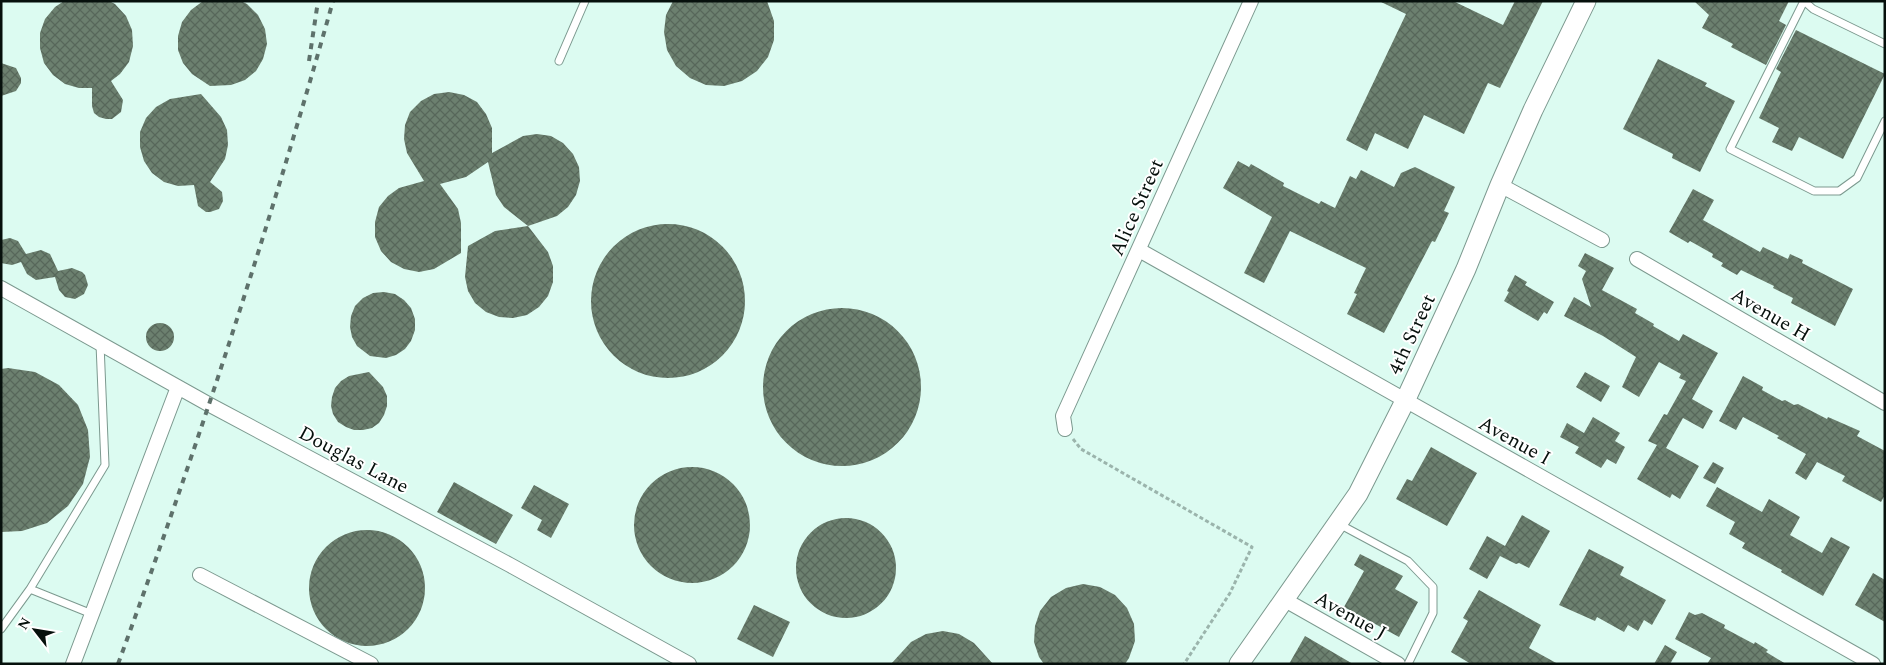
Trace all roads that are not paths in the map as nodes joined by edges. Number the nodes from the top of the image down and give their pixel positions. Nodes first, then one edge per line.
1 (585, 1) edge
2 (1251, 1) edge
3 (1586, 1) edge
4 (1885, 44) edge
5 (559, 61) dead end
6 (1885, 121) edge
7 (1500, 185) junction
8 (1602, 240) dead end
9 (1139, 250) junction
10 (1636, 258) dead end
11 (1, 288) edge
12 (100, 344) junction
13 (178, 387) junction
14 (1405, 401) junction
15 (1885, 403) edge
16 (1065, 429) road end
17 (1338, 523) junction
18 (200, 575) dead end
19 (30, 589) junction
20 (1285, 600) junction
21 (92, 614) junction
22 (1, 629) edge
23 (73, 664) edge
24 (372, 664) edge
25 (689, 664) edge
26 (1239, 664) edge
27 (1398, 664) edge
28 (1408, 664) edge
29 (1873, 664) edge

1 - 5 lane
2 - 9 street, Alice Street
3 - 7 main road, 4th Street
4 - 6 lane
7 - 8 street
7 - 14 main road, 4th Street
9 - 14 street, Avenue I
9 - 16 street, Alice Street
10 - 15 street, Avenue H
11 - 12 street, Douglas Lane
12 - 13 street, Douglas Lane
12 - 19 lane
13 - 21 street
13 - 25 street, Douglas Lane
14 - 17 main road, 4th Street
14 - 29 street, Avenue I
17 - 20 main road, 4th Street
17 - 28 lane
18 - 24 street
19 - 21 lane
19 - 22 lane
20 - 26 main road, 4th Street
20 - 27 street, Avenue J
21 - 23 street

